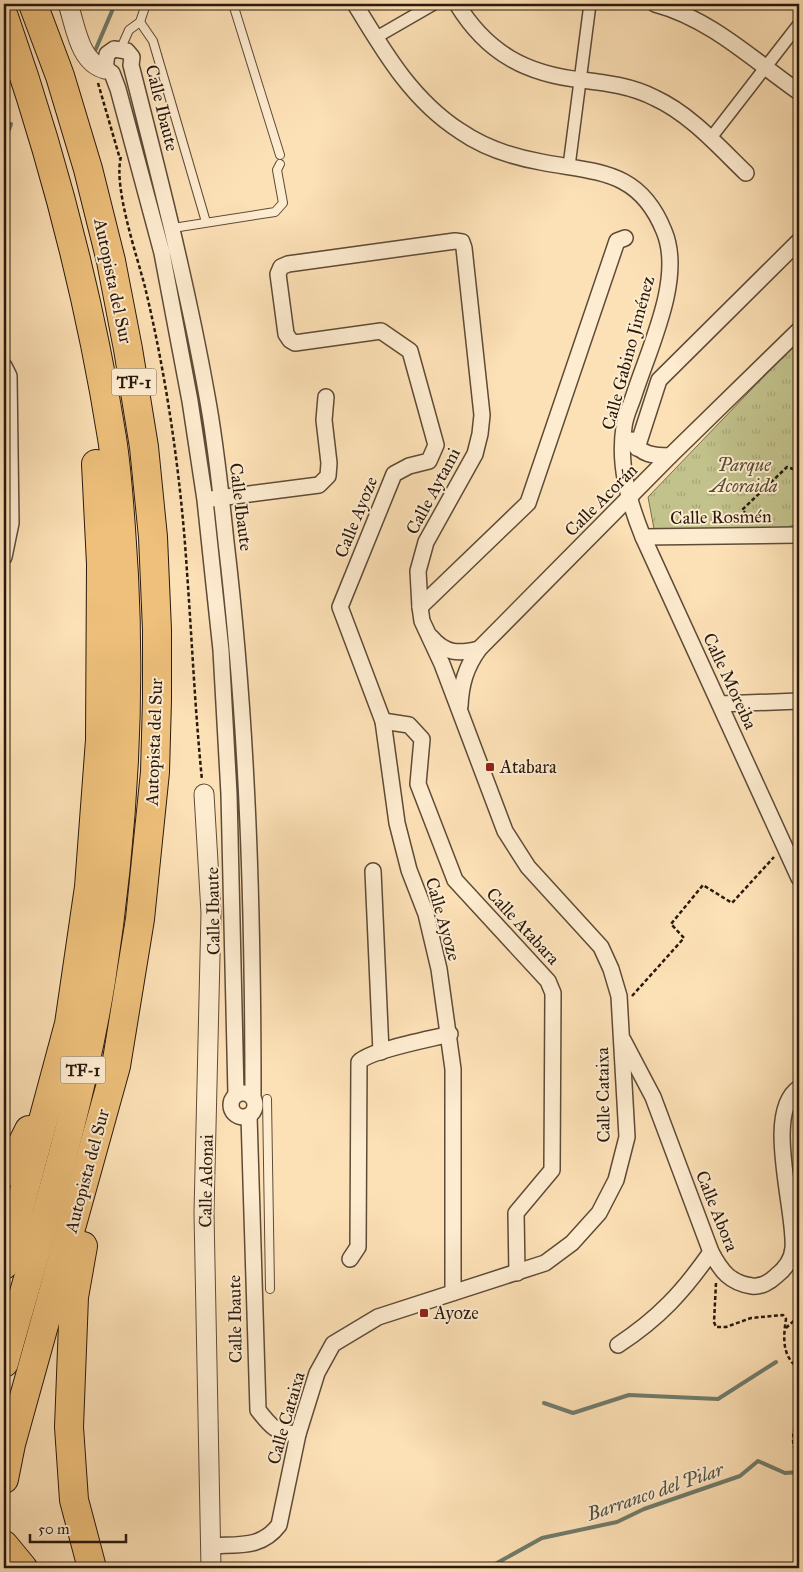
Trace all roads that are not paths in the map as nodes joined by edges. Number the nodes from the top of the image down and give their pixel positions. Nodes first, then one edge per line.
1 (33, 4) edge
2 (68, 4) edge
3 (146, 4) edge
4 (233, 4) edge
5 (355, 4) edge
6 (434, 4) edge
7 (457, 4) edge
8 (590, 4) edge
9 (655, 4) edge
10 (4, 17) edge
11 (140, 22) junction
12 (799, 24) edge
13 (375, 38) junction
14 (121, 48) junction
15 (764, 68) junction
16 (104, 69) junction
17 (580, 80) junction
18 (799, 92) edge
19 (710, 139) junction
20 (280, 155) dead end
21 (280, 164) dead end
22 (569, 166) junction
23 (746, 173) dead end
24 (206, 222) junction
25 (173, 228) junction
26 (625, 238) dead end
27 (799, 241) edge
28 (462, 242) joint
29 (178, 250) junction
30 (162, 253) junction
31 (799, 330) edge
32 (95, 346) junction
33 (4, 366) edge
34 (326, 397) dead end
35 (6, 426) edge
36 (624, 426) junction
37 (637, 448) junction
38 (670, 456) junction
39 (221, 498) junction
40 (205, 500) junction
41 (628, 500) junction
42 (799, 535) edge
43 (643, 538) junction
44 (4, 557) edge
45 (420, 607) junction
46 (427, 632) junction
47 (479, 649) junction
48 (442, 664) joint
49 (799, 701) edge
50 (720, 704) junction
51 (460, 713) junction
52 (383, 721) junction
53 (248, 793) junction
54 (204, 794) road end
55 (229, 794) junction
56 (232, 870) junction
57 (250, 870) junction
58 (373, 871) dead end
59 (799, 878) edge
60 (69, 1024) junction
61 (450, 1034) junction
62 (620, 1034) junction
63 (381, 1052) junction
64 (116, 1066) junction
65 (799, 1088) edge
66 (236, 1094) junction
67 (260, 1098) junction
68 (249, 1116) junction
69 (4, 1173) edge
70 (251, 1196) junction
71 (268, 1197) junction
72 (711, 1252) junction
73 (350, 1260) dead end
74 (4, 1265) edge
75 (518, 1273) junction
76 (270, 1289) dead end
77 (453, 1293) junction
78 (618, 1345) dead end
79 (4, 1363) edge
80 (298, 1434) junction
81 (4, 1479) edge
82 (4, 1544) edge
83 (210, 1546) junction
84 (23, 1568) edge
85 (92, 1568) edge
86 (211, 1568) edge

1 - 64 highway, Autopista del Sur / TF-1
2 - 16 street
3 - 11 lane
4 - 20 lane
5 - 13 street, Calle Gabino Jiménez
6 - 13 street
7 - 17 street
8 - 17 street
9 - 15 street
10 - 32 highway, Autopista del Sur / TF-1
11 - 14 lane
11 - 24 lane
12 - 15 street
13 - 22 street, Calle Gabino Jiménez
14 - 16 street
14 - 25 street, Calle Ibaute
15 - 18 street
15 - 19 street
16 - 30 street, Calle Ibaute
17 - 19 street
17 - 22 street
19 - 23 street
21 - 24 lane
22 - 36 street, Calle Gabino Jiménez
24 - 25 lane
25 - 29 street, Calle Ibaute
26 - 45 street
27 - 37 street
28 - 45 street, Calle Aytami
28 - 52 street, Calle Ayoze
29 - 30 street
29 - 39 street, Calle Ibaute
30 - 40 street, Calle Ibaute
31 - 38 street, Calle Acorán
32 - 60 highway
32 - 79 highway, Autopista del Sur / TF-1
33 - 35 street
34 - 39 street
35 - 44 street
36 - 37 street
36 - 41 street, Calle Gabino Jiménez
37 - 38 street
38 - 41 street, Calle Acorán
39 - 40 street
39 - 53 street, Calle Ibaute
40 - 55 street, Calle Ibaute
41 - 43 street, Calle Moreiba
41 - 47 street, Calle Acorán
42 - 43 street, Calle Rosmén
43 - 50 street, Calle Moreiba
45 - 46 street, Calle Aytami
46 - 47 street
46 - 48 street, Calle Aytami
47 - 51 street, Calle Acorán
48 - 51 street, Calle Cataixa
49 - 50 street
50 - 59 street, Calle Moreiba
51 - 62 street, Calle Cataixa
52 - 61 street, Calle Ayoze
52 - 75 street, Calle Atabara
53 - 55 street
53 - 57 street, Calle Ibaute
54 - 83 street, Calle Adonai
55 - 56 street, Calle Ibaute
56 - 57 street
56 - 66 street, Calle Ibaute
57 - 67 street, Calle Ibaute
58 - 63 street
60 - 69 highway
60 - 74 highway
61 - 63 street
61 - 77 street, Calle Ayoze
62 - 72 street, Calle Abora
62 - 75 street, Calle Cataixa
63 - 73 street
64 - 81 highway, Autopista del Sur / TF-1
64 - 85 highway
65 - 72 street, Calle Abora
66 - 67 street
66 - 68 street
67 - 68 street
67 - 71 lane
68 - 70 street, Calle Ibaute
70 - 71 lane
70 - 80 street, Calle Ibaute
71 - 76 lane
72 - 78 street
75 - 77 street, Calle Cataixa
77 - 80 street, Calle Cataixa
80 - 83 street, Calle Cataixa
82 - 84 highway
83 - 86 street, Calle Adonai

